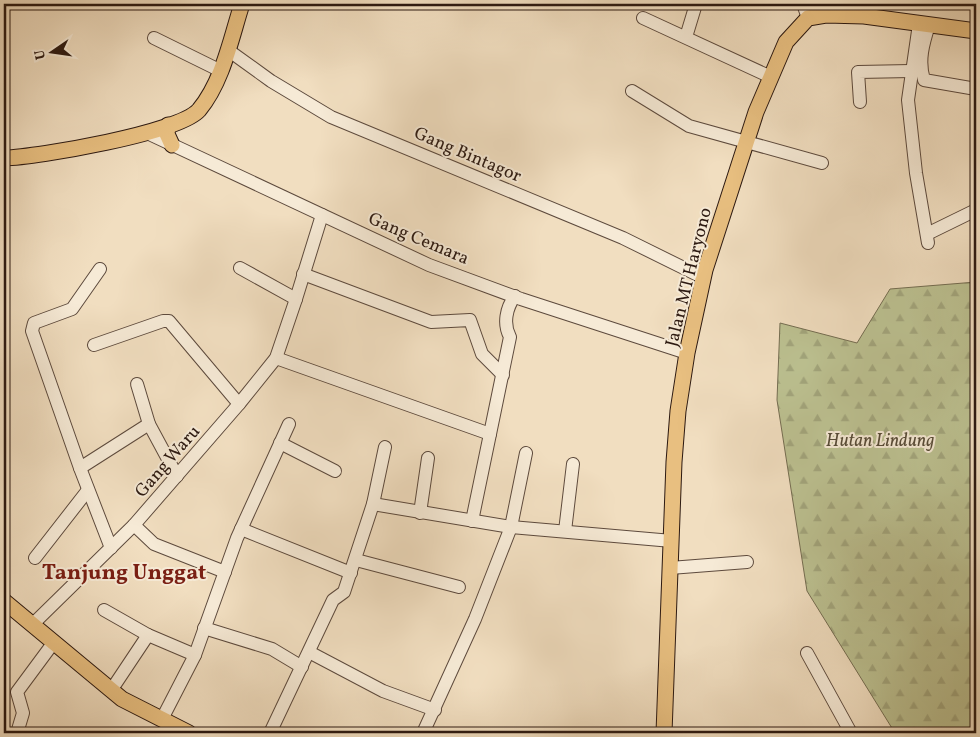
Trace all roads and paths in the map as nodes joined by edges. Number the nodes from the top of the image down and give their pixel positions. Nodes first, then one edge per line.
1 (242, 4) edge
2 (696, 4) edge
3 (806, 11) edge
4 (643, 18) dead end
5 (924, 24) junction
6 (976, 31) edge
7 (686, 36) junction
8 (154, 38) dead end
9 (228, 50) junction
10 (220, 70) junction
11 (911, 71) junction
12 (770, 76) junction
13 (976, 89) edge
14 (632, 91) dead end
15 (860, 102) dead end
16 (168, 125) junction
17 (145, 132) junction
18 (746, 143) junction
19 (172, 145) junction
20 (4, 158) edge
21 (822, 163) dead end
22 (976, 210) edge
23 (322, 215) junction
24 (240, 268) dead end
25 (100, 269) dead end
26 (303, 274) junction
27 (704, 278) junction
28 (515, 296) junction
29 (296, 299) junction
30 (94, 345) dead end
31 (688, 353) junction
32 (276, 358) junction
33 (503, 375) junction
34 (137, 384) dead end
35 (239, 404) junction
36 (149, 424) junction
37 (289, 424) dead end
38 (490, 434) junction
39 (280, 443) junction
40 (385, 447) dead end
41 (526, 453) dead end
42 (428, 458) dead end
43 (573, 464) dead end
44 (80, 468) junction
45 (335, 471) dead end
46 (177, 476) junction
47 (88, 490) junction
48 (373, 504) junction
49 (420, 513) junction
50 (472, 521) junction
51 (134, 525) junction
52 (511, 527) junction
53 (241, 528) junction
54 (565, 531) junction
55 (672, 541) junction
56 (111, 548) junction
57 (35, 558) dead end
58 (356, 560) junction
59 (748, 562) dead end
60 (670, 568) junction
61 (224, 572) junction
62 (350, 574) junction
63 (459, 587) dead end
64 (4, 601) edge
65 (104, 610) dead end
66 (33, 624) junction
67 (204, 628) junction
68 (148, 635) junction
69 (54, 642) junction
70 (309, 652) junction
71 (807, 654) dead end
72 (194, 655) junction
73 (302, 667) junction
74 (112, 688) junction
75 (435, 710) junction
76 (162, 719) junction
77 (17, 733) edge
78 (189, 733) edge
79 (270, 733) edge
80 (424, 733) edge
81 (664, 733) edge
82 (851, 733) edge

1 - 9 main road
2 - 7 street
3 - 5 main road, Jalan MT Haryono
3 - 12 main road, Jalan MT Haryono
4 - 7 street
5 - 6 main road, Jalan MT Haryono
5 - 11 street
5 - 13 street
7 - 12 street
8 - 10 street
9 - 10 main road
9 - 27 street, Gang Bintagor
10 - 16 main road
11 - 15 street
11 - 22 street
12 - 18 main road, Jalan MT Haryono
14 - 18 street
16 - 17 main road
16 - 19 main road
17 - 19 street, Gang Cemara
17 - 20 main road
18 - 21 street
18 - 27 main road, Jalan MT Haryono
19 - 23 street, Gang Cemara
23 - 26 street
23 - 28 street, Gang Cemara
24 - 29 street
25 - 44 street
26 - 29 street, Gang Waru
26 - 33 street
27 - 31 main road, Jalan MT Haryono
28 - 31 street, Gang Cemara
28 - 33 street
29 - 32 street, Gang Waru
30 - 35 street
31 - 55 main road, Jalan MT Haryono
32 - 35 street, Gang Waru
32 - 38 street
33 - 38 street
34 - 36 street
35 - 46 street, Gang Waru
36 - 44 street
36 - 46 street
37 - 39 street
38 - 50 street
39 - 45 street
39 - 53 street
40 - 48 street
41 - 52 street
42 - 49 street
43 - 54 street
44 - 47 street
46 - 51 street, Gang Waru
47 - 56 street
47 - 57 street
48 - 49 street
48 - 58 street
49 - 50 street
50 - 52 street
51 - 56 street, Gang Waru
51 - 61 street
52 - 54 street
52 - 75 street
53 - 61 street
53 - 62 street
54 - 55 street
55 - 60 main road, Jalan MT Haryono
56 - 66 street, Gang Waru
58 - 62 street
58 - 63 street
59 - 60 street
60 - 81 main road, Jalan MT Haryono
61 - 67 street
62 - 70 street
64 - 66 main road
65 - 68 street
66 - 69 main road
67 - 72 street
67 - 73 street
68 - 72 street
68 - 74 street
69 - 74 main road
69 - 77 street
70 - 73 street
70 - 75 street
71 - 82 street
72 - 76 street
73 - 79 street
74 - 76 main road
75 - 80 street
76 - 78 main road

